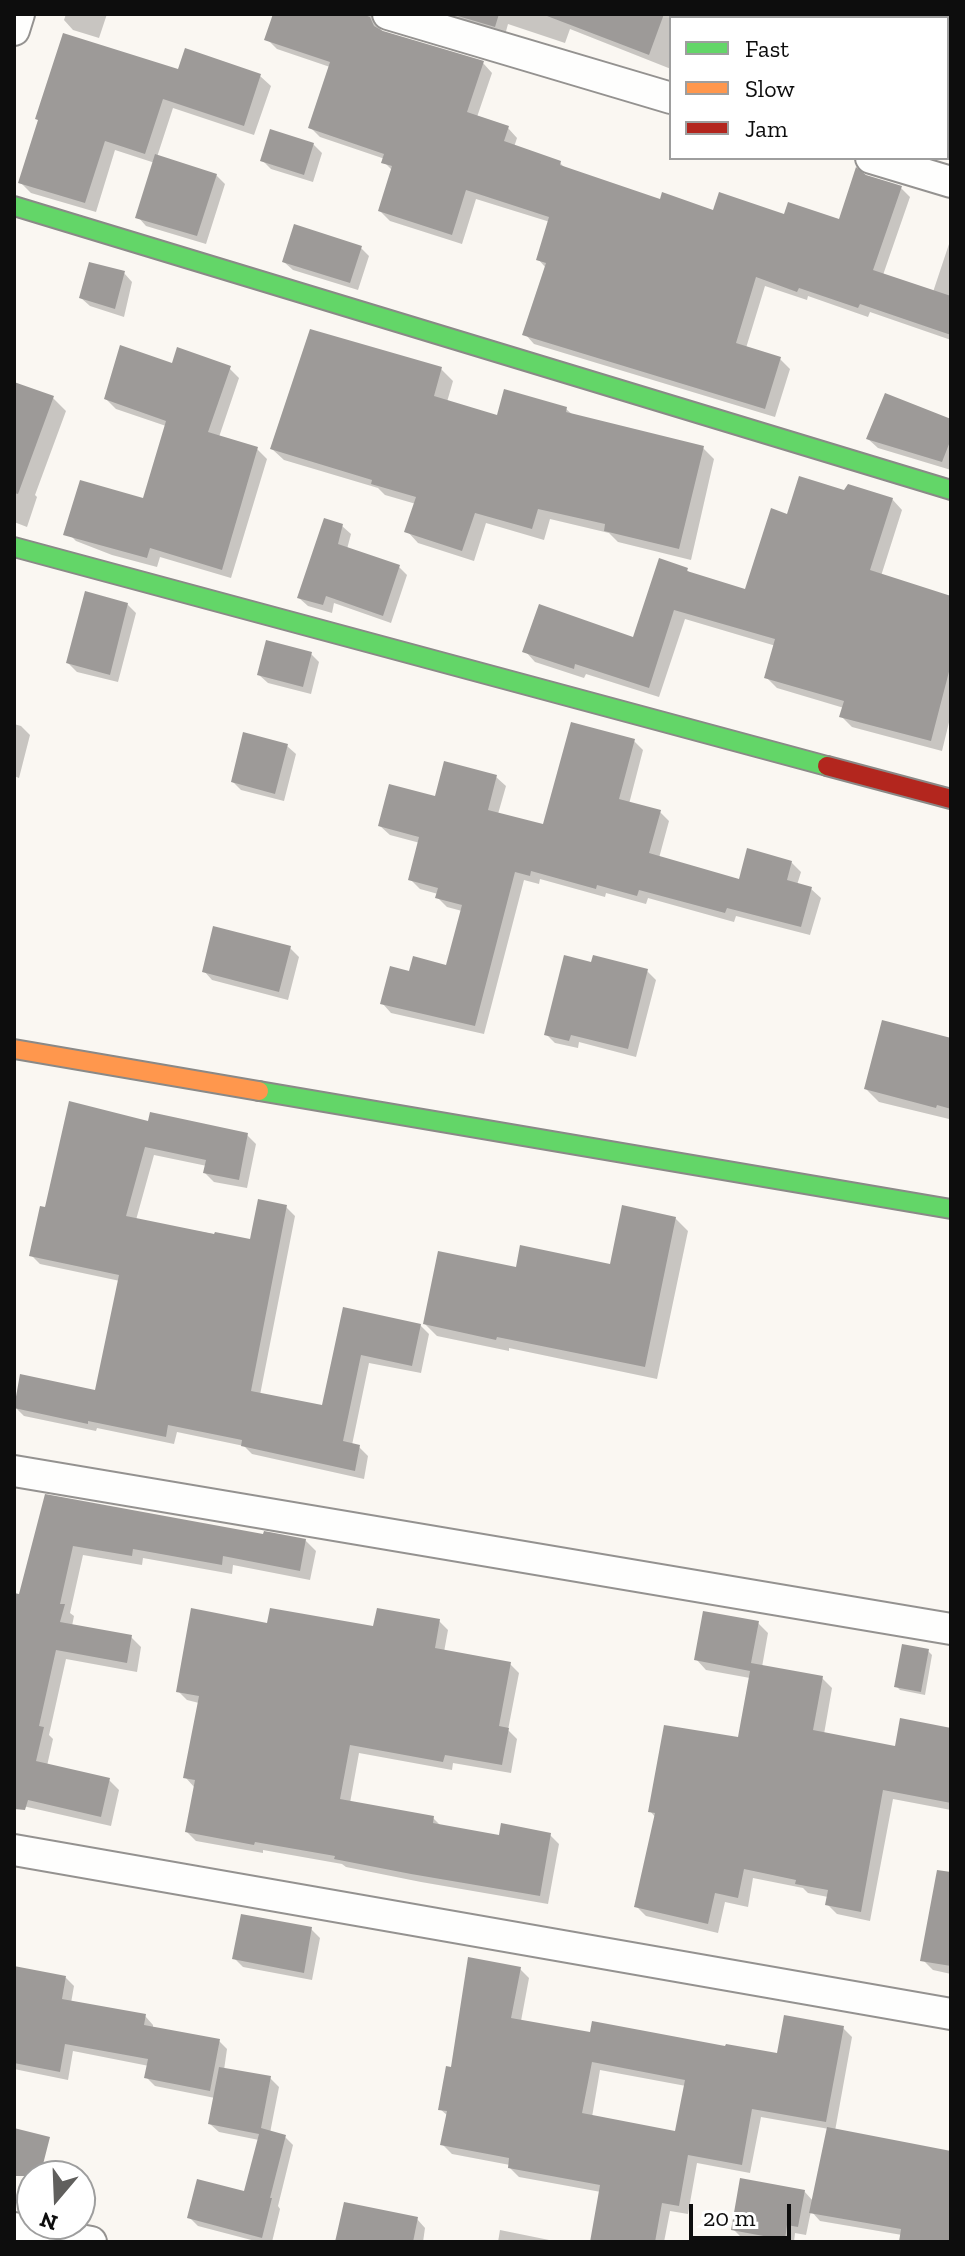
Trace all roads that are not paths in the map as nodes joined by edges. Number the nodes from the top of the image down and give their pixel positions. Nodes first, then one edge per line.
1 (19, 14) edge
2 (388, 14) edge
3 (14, 30) edge
4 (669, 97) edge
5 (878, 160) edge
6 (951, 182) edge
7 (14, 206) edge
8 (951, 490) edge
9 (14, 547) edge
10 (951, 799) edge
11 (14, 1049) edge
12 (951, 1209) edge
13 (14, 1471) edge
14 (951, 1629) edge
15 (14, 1850) edge
16 (951, 2014) edge
17 (14, 2228) edge
18 (91, 2242) edge

1 - 3 street
2 - 4 street
5 - 6 street
7 - 8 street
9 - 10 street
11 - 12 street
13 - 14 street
15 - 16 street
17 - 18 street

